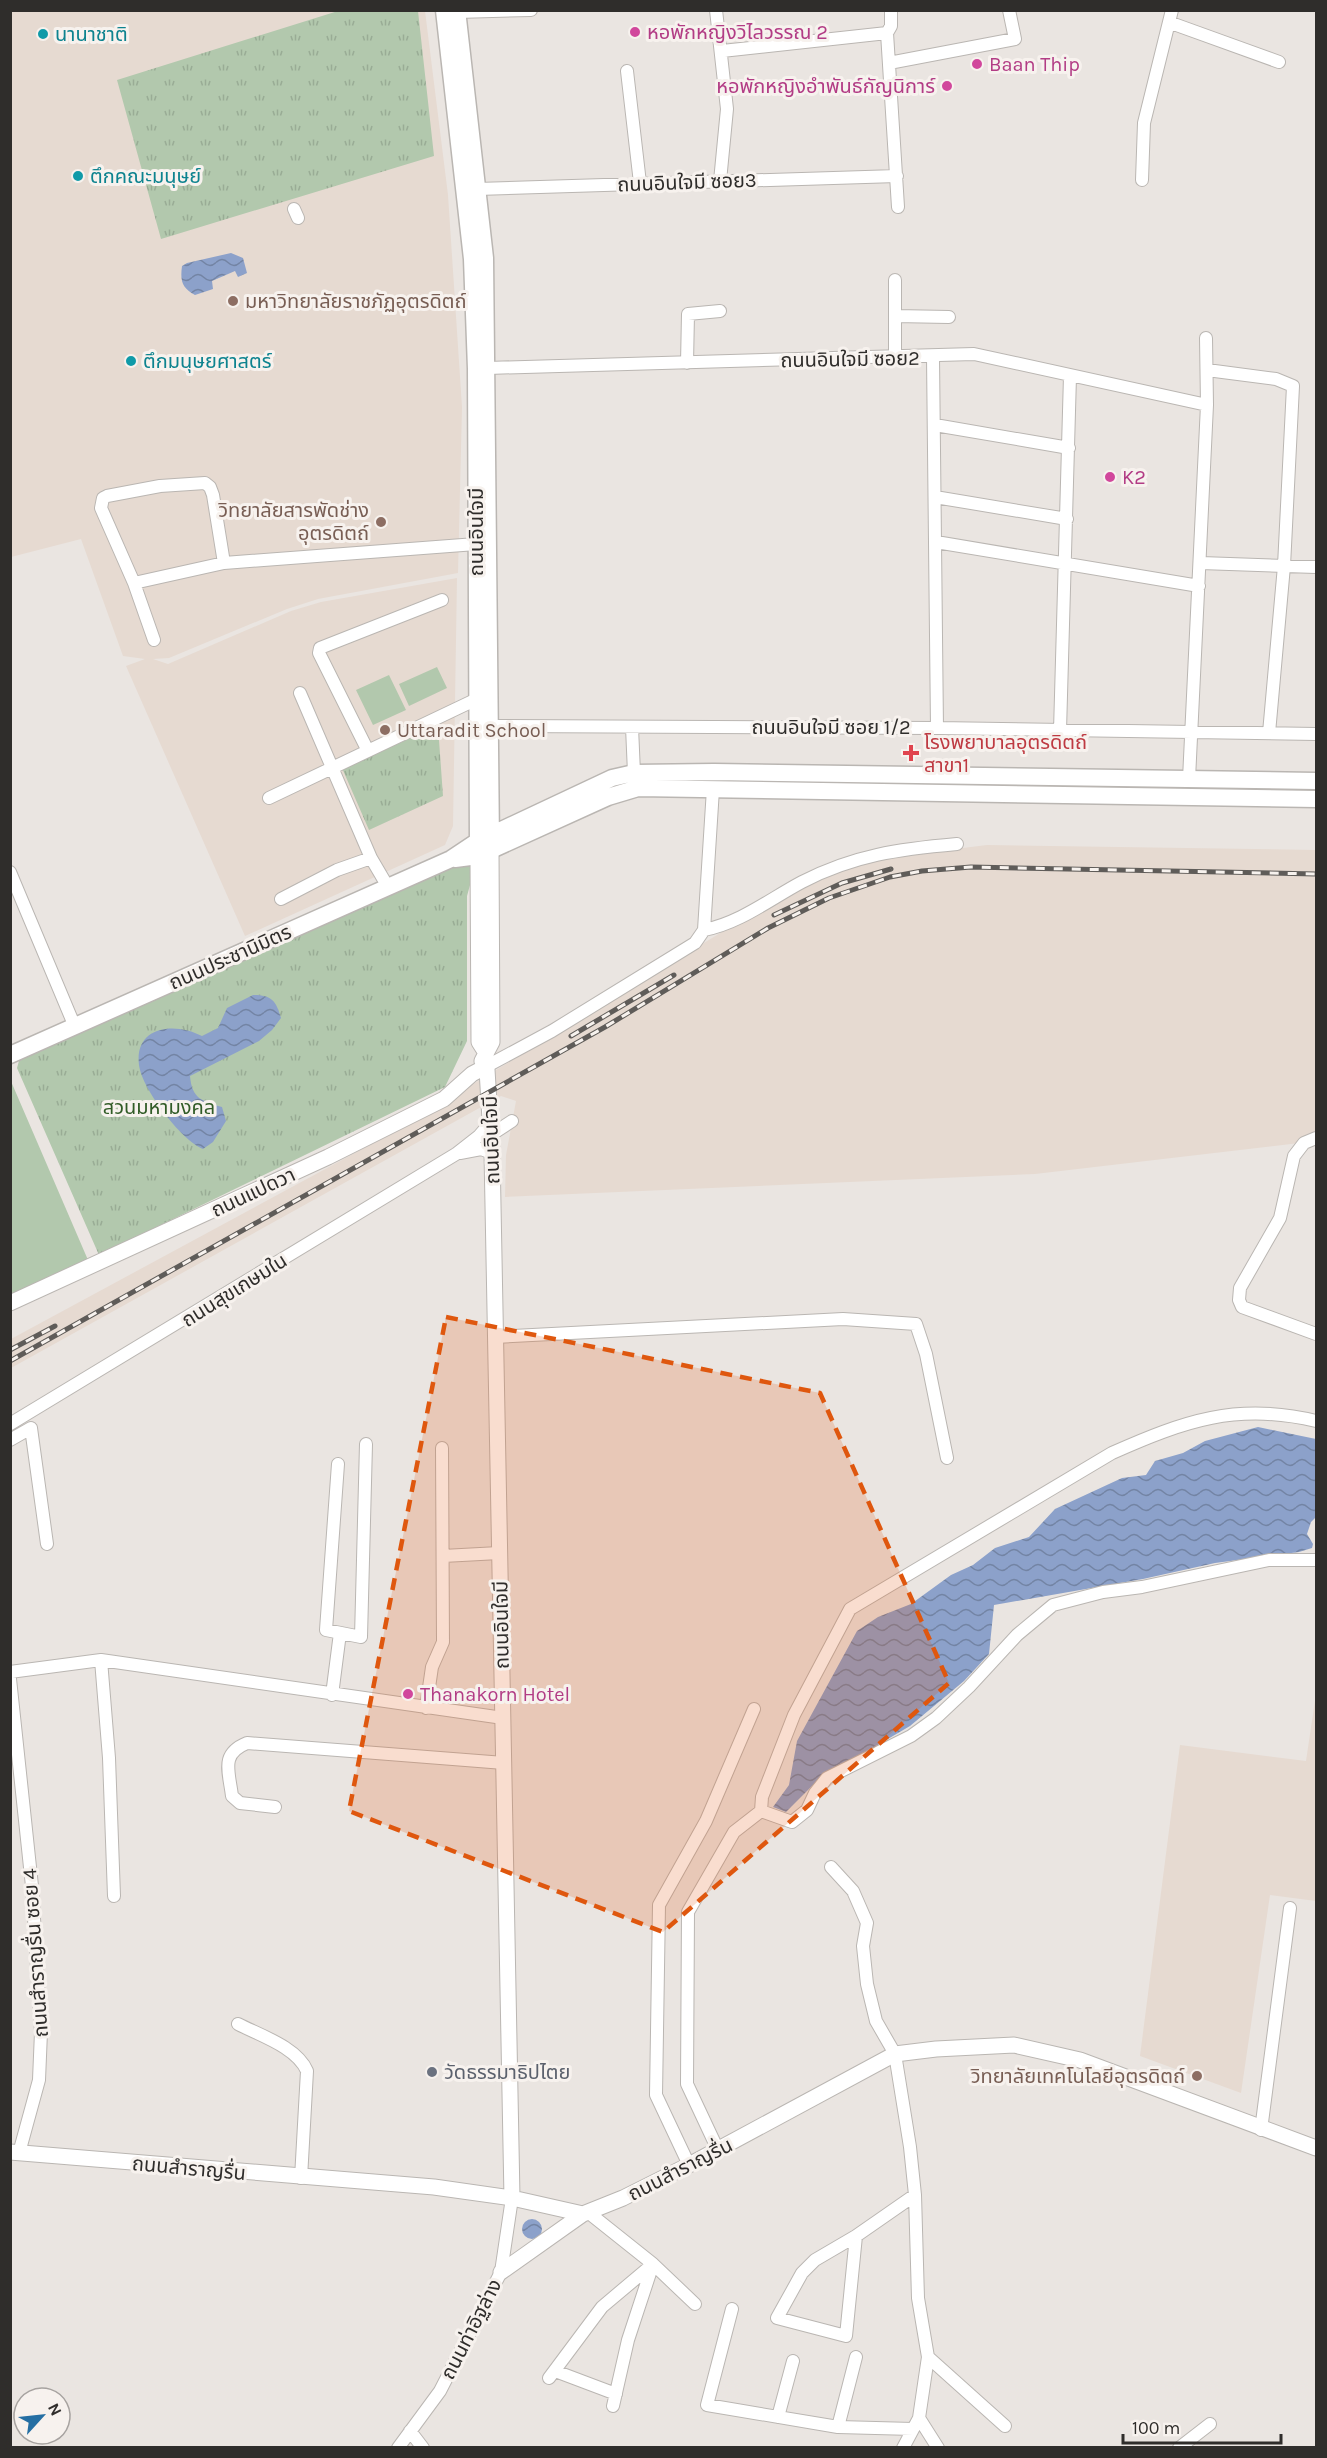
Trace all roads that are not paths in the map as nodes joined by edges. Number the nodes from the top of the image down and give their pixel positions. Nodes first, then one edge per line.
1 (531, 10) edge
2 (716, 10) edge
3 (891, 10) edge
4 (1009, 10) edge
5 (452, 11) edge
6 (1171, 17) edge
7 (887, 33) junction
8 (722, 51) junction
9 (1279, 62) dead end
10 (890, 63) junction
11 (627, 71) dead end
12 (897, 176) junction
13 (1142, 180) dead end
14 (720, 181) junction
15 (640, 183) junction
16 (477, 189) junction
17 (898, 207) dead end
18 (895, 280) dead end
19 (720, 311) dead end
20 (895, 316) junction
21 (949, 317) dead end
22 (1206, 338) dead end
23 (933, 357) junction
24 (895, 358) junction
25 (687, 363) junction
26 (482, 369) junction
27 (1207, 370) junction
28 (1070, 376) junction
29 (1207, 405) junction
30 (935, 425) junction
31 (1069, 448) junction
32 (935, 497) junction
33 (1067, 519) junction
34 (936, 542) junction
35 (483, 544) junction
36 (224, 563) junction
37 (1201, 563) junction
38 (1065, 564) junction
39 (1284, 566) junction
40 (1317, 567) edge
41 (134, 583) junction
42 (1199, 586) junction
43 (442, 600) dead end
44 (154, 640) dead end
45 (300, 693) dead end
46 (484, 698) junction
47 (490, 726) junction
48 (632, 727) junction
49 (938, 728) junction
50 (1060, 730) junction
51 (1269, 733) junction
52 (1191, 734) junction
53 (1317, 734) edge
54 (368, 751) junction
55 (333, 767) junction
56 (634, 773) junction
57 (1189, 779) junction
58 (1317, 781) edge
59 (713, 789) junction
60 (269, 798) dead end
61 (1317, 799) edge
62 (957, 844) dead end
63 (484, 845) junction
64 (371, 858) junction
65 (12, 880) edge
66 (388, 887) junction
67 (281, 899) dead end
68 (704, 930) junction
69 (75, 1027) junction
70 (10, 1055) edge
71 (486, 1059) junction
72 (469, 1077) junction
73 (489, 1084) junction
74 (512, 1121) dead end
75 (491, 1129) junction
76 (1317, 1138) edge
77 (492, 1153) junction
78 (456, 1154) junction
79 (10, 1303) edge
80 (1317, 1335) edge
81 (495, 1337) junction
82 (1317, 1421) edge
83 (10, 1424) edge
84 (10, 1440) edge
85 (366, 1444) dead end
86 (442, 1448) dead end
87 (947, 1458) dead end
88 (338, 1464) dead end
89 (47, 1544) dead end
90 (500, 1553) junction
91 (443, 1556) junction
92 (1317, 1560) edge
93 (340, 1633) junction
94 (101, 1660) junction
95 (10, 1672) edge
96 (10, 1679) edge
97 (332, 1695) junction
98 (426, 1708) junction
99 (754, 1709) dead end
100 (503, 1718) junction
101 (504, 1764) junction
102 (275, 1808) dead end
103 (762, 1811) junction
104 (831, 1866) dead end
105 (114, 1896) dead end
106 (1290, 1908) dead end
107 (238, 2024) dead end
108 (895, 2054) junction
109 (1262, 2130) junction
110 (1317, 2148) edge
111 (718, 2150) junction
112 (15, 2153) edge
113 (689, 2165) junction
114 (302, 2178) junction
115 (915, 2195) junction
116 (512, 2198) junction
117 (586, 2213) junction
118 (856, 2236) junction
119 (653, 2264) junction
120 (501, 2272) junction
121 (694, 2304) dead end
122 (732, 2309) dead end
123 (856, 2357) dead end
124 (928, 2357) junction
125 (793, 2361) dead end
126 (778, 2417) junction
127 (916, 2423) junction
128 (1210, 2424) dead end
129 (1005, 2426) dead end
130 (838, 2427) junction
131 (410, 2431) junction
132 (398, 2448) edge
133 (423, 2448) edge
134 (903, 2448) edge
135 (938, 2448) edge
136 (1179, 2448) edge

1 - 5 street
2 - 8 street
3 - 7 street
4 - 10 street
5 - 16 main road, ถนนอินใจมี
5 - 26 main road, ถนนอินใจมี
6 - 9 street
6 - 13 street
7 - 8 street
7 - 10 street
8 - 14 street
10 - 12 street
11 - 15 street
12 - 14 street, ถนนอินใจมี ซอย3
12 - 17 street
14 - 15 street, ถนนอินใจมี ซอย3
15 - 16 street, ถนนอินใจมี ซอย3
16 - 26 main road, ถนนอินใจมี
18 - 20 street
19 - 25 street
20 - 21 street
20 - 24 street
22 - 27 street
23 - 24 street, ถนนอินใจมี ซอย2
23 - 28 street, ถนนอินใจมี ซอย2
23 - 30 street
24 - 25 street, ถนนอินใจมี ซอย2
25 - 26 street, ถนนอินใจมี ซอย2
26 - 35 main road, ถนนอินใจมี
27 - 29 street
27 - 39 street
28 - 29 street, ถนนอินใจมี ซอย2
28 - 31 street
29 - 37 street
30 - 31 street
30 - 32 street
31 - 33 street
32 - 33 street
32 - 34 street
33 - 38 street
34 - 38 street
34 - 49 street
35 - 36 street
35 - 46 main road, ถนนอินใจมี
36 - 41 street
36 - 41 street
37 - 39 street
37 - 42 street
38 - 42 street
38 - 50 street
39 - 40 street
39 - 51 street
41 - 44 street
42 - 52 street
43 - 54 street
45 - 55 street
46 - 47 main road, ถนนอินใจมี
46 - 54 street
46 - 63 main road, ถนนอินใจมี
47 - 48 street, ถนนอินใจมี ซอย 1/2
47 - 63 main road, ถนนอินใจมี
48 - 49 street, ถนนอินใจมี ซอย 1/2
48 - 56 street
49 - 50 street, ถนนอินใจมี ซอย 1/2
50 - 52 street, ถนนอินใจมี ซอย 1/2
51 - 52 street, ถนนอินใจมี ซอย 1/2
51 - 53 street, ถนนอินใจมี ซอย 1/2
52 - 57 street
54 - 55 street
55 - 60 street
55 - 64 street
56 - 57 main road
56 - 63 main road
57 - 58 main road
59 - 61 main road
59 - 63 main road
59 - 68 street
62 - 68 street
63 - 66 main road, ถนนประชานิมิตร
63 - 71 street, ถนนอินใจมี
64 - 66 street
64 - 67 street
65 - 69 street
66 - 69 main road, ถนนประชานิมิตร
68 - 71 street
69 - 70 main road, ถนนประชานิมิตร
71 - 72 street, ถนนแปดวา
71 - 73 street, ถนนอินใจมี
72 - 73 street
72 - 79 street, ถนนแปดวา
73 - 75 street, ถนนอินใจมี
74 - 75 street, ถนนสุขเกษมใน
75 - 77 street, ถนนอินใจมี
75 - 78 street, ถนนสุขเกษมใน
76 - 80 street
77 - 78 street, ถนนสุขเกษมใน
77 - 81 street, ถนนอินใจมี
78 - 83 street, ถนนสุขเกษมใน
81 - 87 street
81 - 90 street, ถนนอินใจมี
82 - 103 street
84 - 89 street
85 - 93 street
86 - 91 street
88 - 93 street
90 - 91 street
90 - 100 street, ถนนอินใจมี
91 - 98 street
92 - 103 street
93 - 97 street
94 - 95 street
94 - 97 street
94 - 105 street
96 - 112 street, ถนนสำราญรื่น ซอย 4
97 - 98 street
98 - 100 street
99 - 113 street
100 - 101 street, ถนนอินใจมี
101 - 102 street
101 - 116 street, ถนนอินใจมี
103 - 111 street
104 - 108 street
106 - 109 street
107 - 114 street
108 - 109 street, ถนนสำราญรื่น
108 - 111 street, ถนนสำราญรื่น
108 - 115 street
109 - 110 street, ถนนสำราญรื่น
111 - 113 street, ถนนสำราญรื่น
112 - 114 street, ถนนสำราญรื่น
113 - 117 street, ถนนสำราญรื่น
114 - 116 street, ถนนสำราญรื่น
115 - 118 street
115 - 124 street
116 - 117 street, ถนนสำราญรื่น
116 - 120 street, ถนนท่าอิฐล่าง
117 - 119 street
117 - 120 street
118 - 118 street
119 - 119 street
119 - 121 street
120 - 131 street, ถนนท่าอิฐล่าง
122 - 126 street
123 - 130 street
124 - 127 street
124 - 129 street
125 - 126 street
126 - 130 street
127 - 130 street
127 - 134 street
127 - 135 street
128 - 136 street
131 - 132 street, ถนนท่าอิฐล่าง
131 - 133 street

